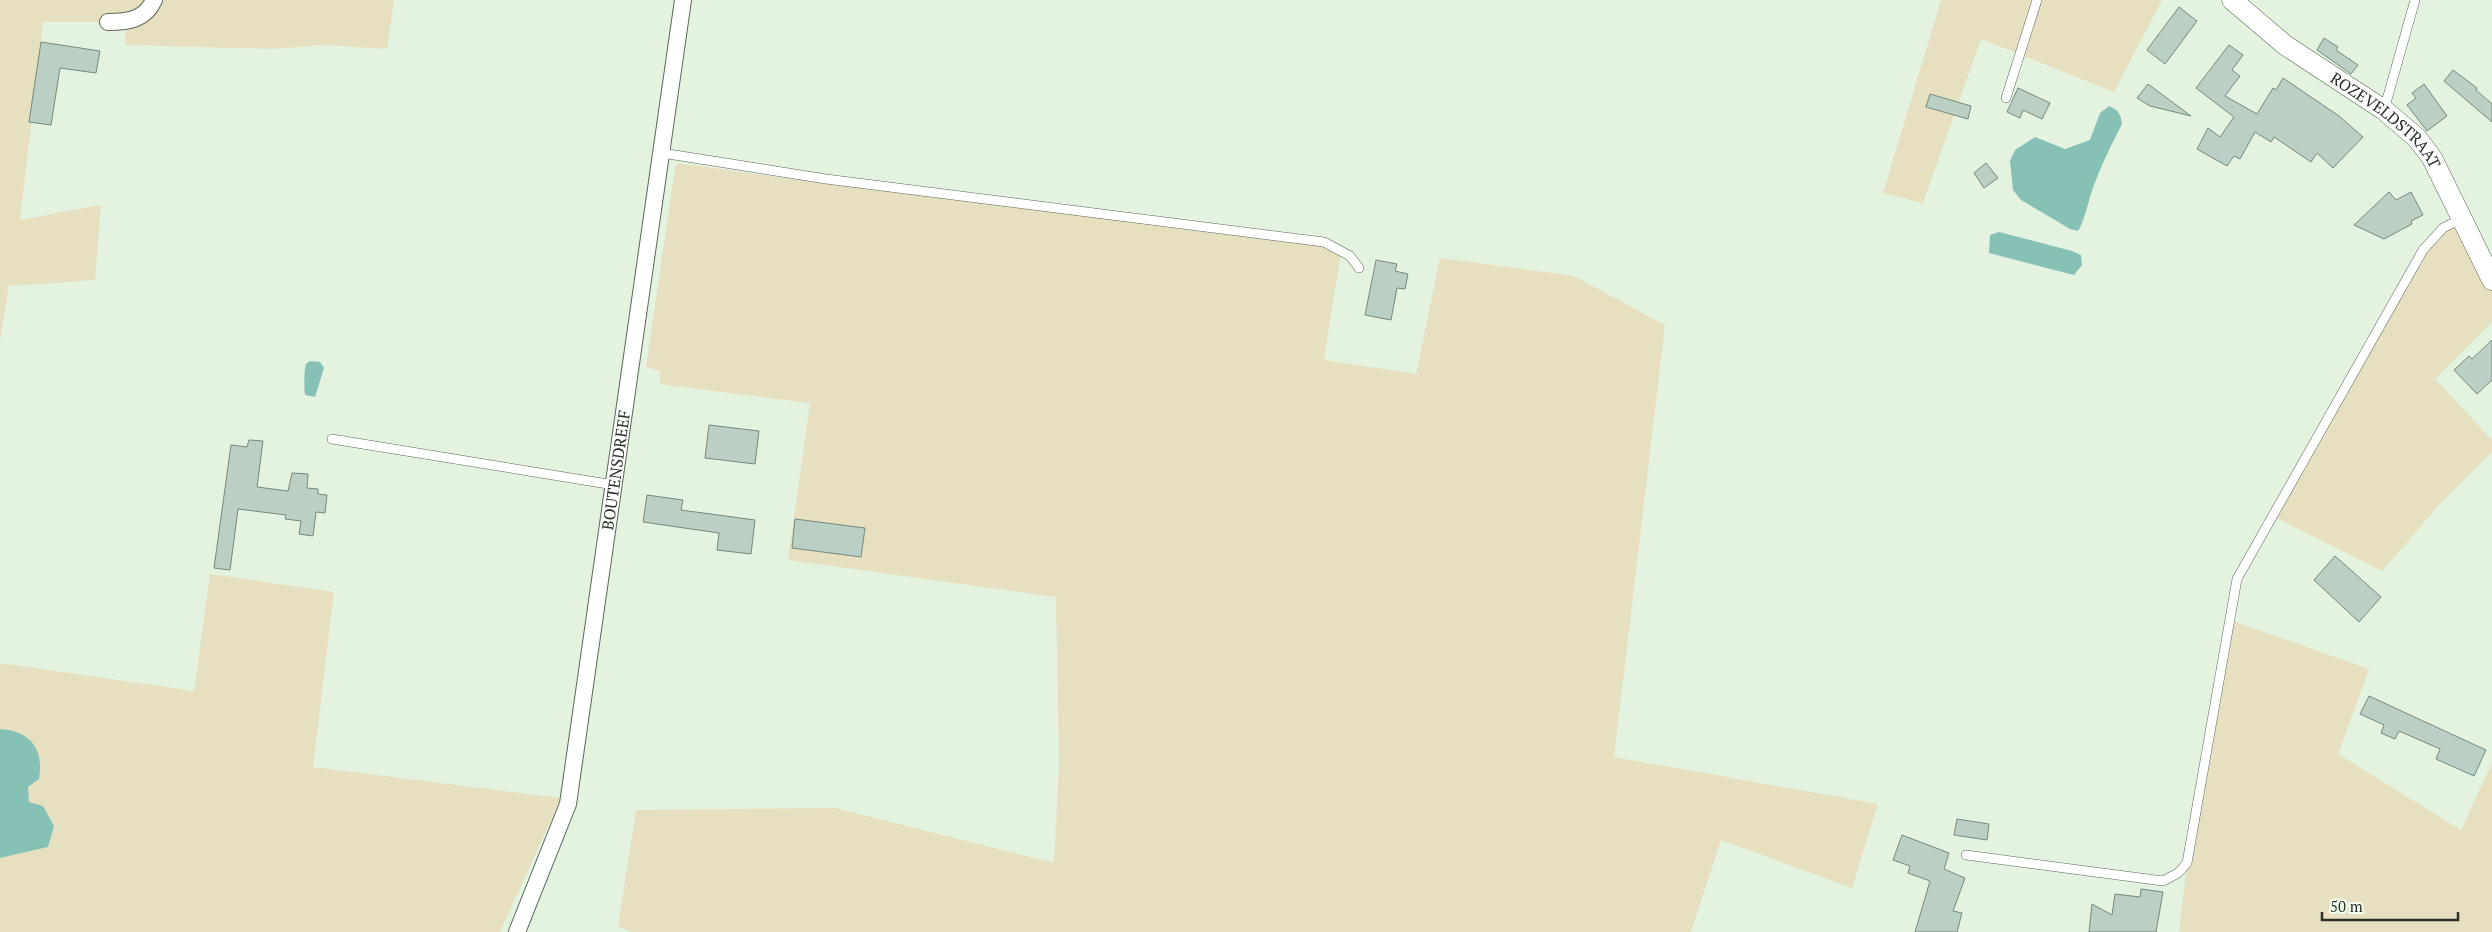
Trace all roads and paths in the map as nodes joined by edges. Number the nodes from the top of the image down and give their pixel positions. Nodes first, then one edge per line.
1 (154, 0) edge
2 (683, 0) edge
3 (2037, 0) edge
4 (2232, 0) edge
5 (2415, 0) edge
6 (108, 22) dead end
7 (2006, 98) dead end
8 (2384, 110) junction
9 (662, 153) junction
10 (2463, 218) junction
11 (1359, 268) dead end
12 (2492, 280) edge
13 (332, 439) dead end
14 (614, 485) junction
15 (1966, 855) dead end
16 (518, 932) edge

1 - 6 street
2 - 9 street, BOUTENSDREEF
3 - 7 lane
4 - 8 street, ROZEVELDSTRAAT
5 - 8 lane
8 - 10 street, ROZEVELDSTRAAT
9 - 11 lane
9 - 14 street, BOUTENSDREEF
10 - 12 street, ROZEVELDSTRAAT
10 - 15 lane
13 - 14 lane
14 - 16 street, BOUTENSDREEF

